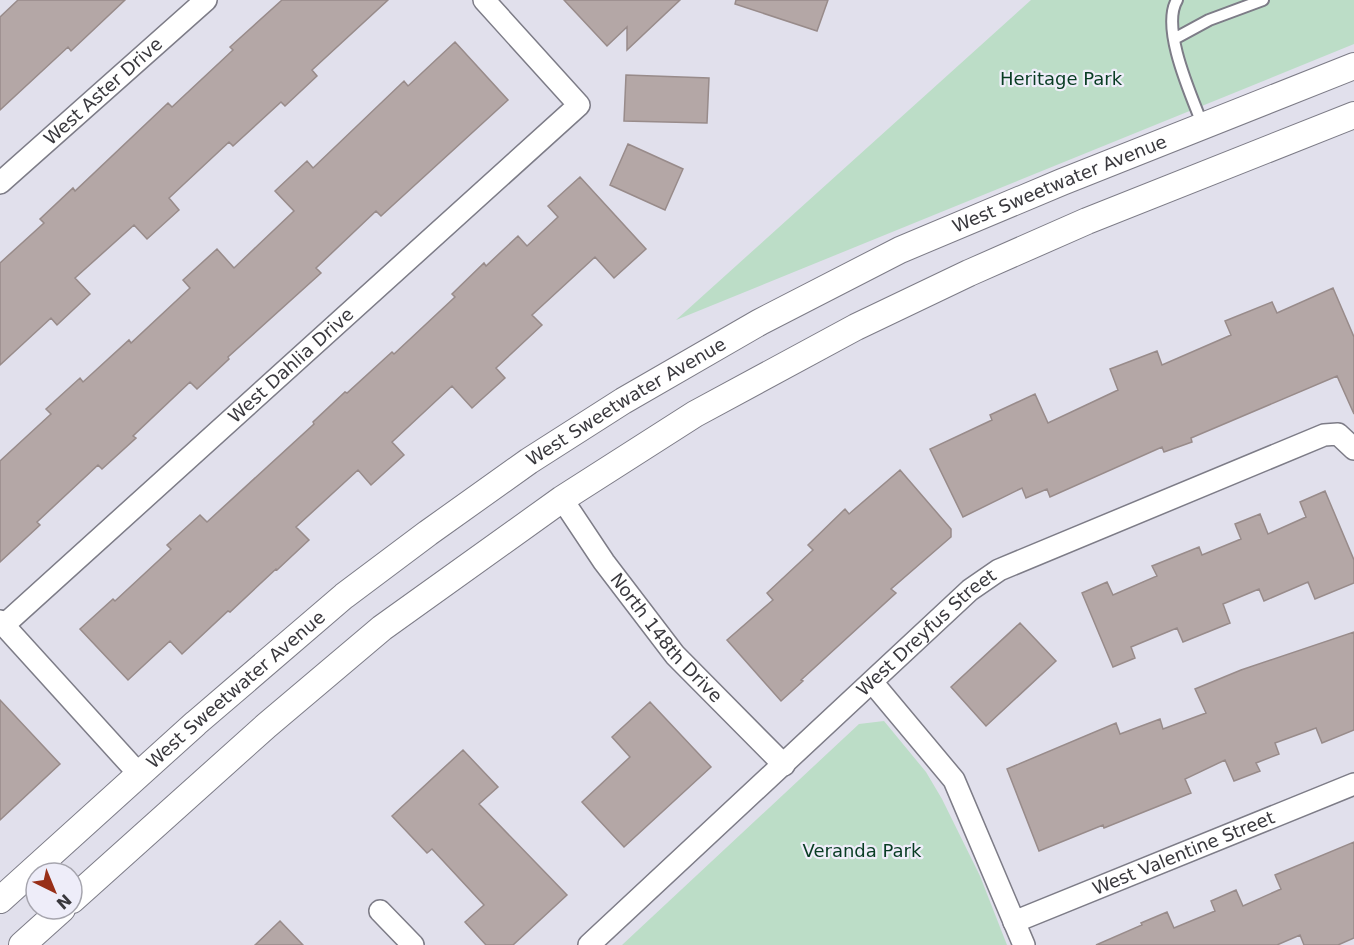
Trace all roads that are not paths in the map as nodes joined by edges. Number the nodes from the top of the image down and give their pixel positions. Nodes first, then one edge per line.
1 (206, 0) edge
2 (484, 0) edge
3 (1177, 0) edge
4 (1263, 0) edge
5 (1174, 39) junction
6 (1354, 66) edge
7 (1354, 115) edge
8 (1204, 126) junction
9 (0, 183) edge
10 (1354, 449) edge
11 (562, 499) junction
12 (2, 623) edge
13 (872, 682) junction
14 (784, 765) junction
15 (139, 774) junction
16 (1354, 784) edge
17 (84, 889) edge
18 (0, 900) edge
19 (380, 911) dead end
20 (49, 921) edge
21 (1014, 922) junction
22 (22, 945) edge
23 (413, 945) edge
24 (590, 945) edge
25 (1023, 945) edge

1 - 9 street, West Aster Drive
2 - 12 street, West Dahlia Drive
3 - 5 lane
4 - 5 lane
5 - 8 lane
6 - 8 street, West Sweetwater Avenue
7 - 11 street
8 - 15 street, West Sweetwater Avenue
10 - 13 street, West Dreyfus Street
11 - 14 street, North 148th Drive
11 - 17 street
12 - 15 street
13 - 14 street, West Dreyfus Street
13 - 21 street
14 - 24 street, West Dreyfus Street
15 - 18 street, West Sweetwater Avenue
16 - 21 street, West Valentine Street
19 - 23 street
20 - 22 street
21 - 25 street

